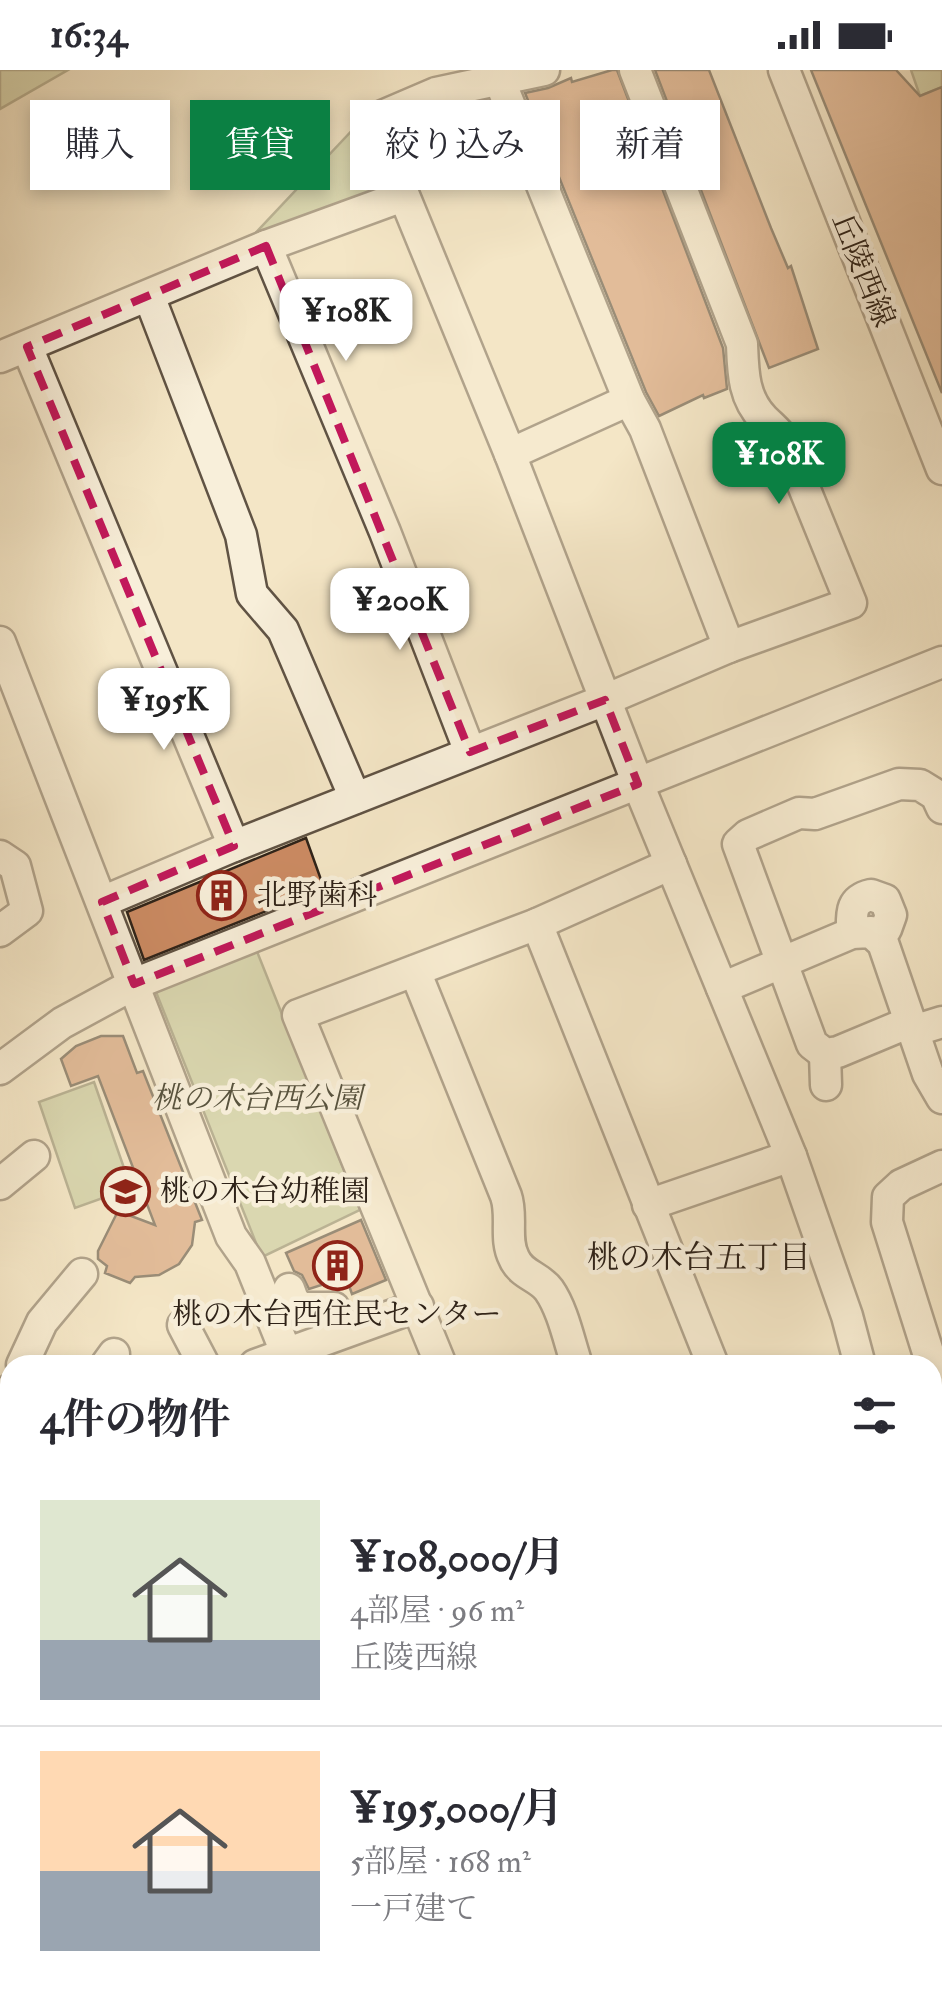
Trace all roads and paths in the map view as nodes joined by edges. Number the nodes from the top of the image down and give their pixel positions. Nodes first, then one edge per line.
1 (544, 70) edge
2 (634, 70) edge
3 (784, 70) edge
4 (500, 79) junction
5 (403, 196) junction
6 (266, 246) junction
7 (149, 296) junction
8 (14, 352) edge
9 (628, 400) junction
10 (510, 454) junction
11 (942, 469) edge
12 (0, 642) edge
13 (729, 647) junction
14 (942, 662) edge
15 (11, 698) edge
16 (605, 700) junction
17 (470, 752) junction
18 (638, 784) junction
19 (355, 798) junction
20 (942, 808) edge
21 (234, 846) junction
22 (0, 856) edge
23 (670, 864) junction
24 (102, 902) junction
25 (536, 924) junction
26 (0, 930) edge
27 (783, 961) junction
28 (415, 970) junction
29 (134, 984) junction
30 (722, 988) junction
31 (922, 1025) edge
32 (825, 1054) junction
33 (0, 1069) edge
34 (826, 1085) dead end
35 (942, 1098) edge
36 (34, 1156) dead end
37 (791, 1156) junction
38 (942, 1166) edge
39 (0, 1184) edge
40 (648, 1206) junction
41 (82, 1274) dead end
42 (290, 1288) dead end
43 (418, 1306) junction
44 (183, 1324) dead end
45 (345, 1331) junction
46 (27, 1355) edge
47 (199, 1355) edge
48 (286, 1355) edge
49 (296, 1355) edge
50 (437, 1355) edge
51 (573, 1355) edge
52 (709, 1355) edge
53 (857, 1355) edge
54 (928, 1355) edge

1 - 4 street
2 - 13 street
3 - 11 street, 丘陵西線
4 - 5 street
4 - 9 street
5 - 6 street
5 - 10 street
6 - 7 street
6 - 17 street
7 - 8 street
7 - 19 street
8 - 21 street
9 - 10 street
9 - 13 street
10 - 16 street
12 - 15 street
13 - 16 street
14 - 18 street
15 - 24 street
16 - 17 street
16 - 18 street
17 - 19 street
18 - 23 street
18 - 29 street
19 - 21 street
20 - 27 street
21 - 24 street
22 - 26 street
23 - 25 street
23 - 30 street
24 - 29 street
25 - 28 street
25 - 40 street
27 - 30 street
27 - 31 street
27 - 32 street
28 - 43 street
28 - 51 street
29 - 33 street
29 - 48 street
30 - 37 street
31 - 32 street
31 - 35 street
32 - 34 street
36 - 39 street
37 - 40 street
37 - 53 street
38 - 54 street
40 - 52 street
41 - 46 street
42 - 45 street
43 - 45 street
43 - 50 street
44 - 47 street
45 - 49 street

